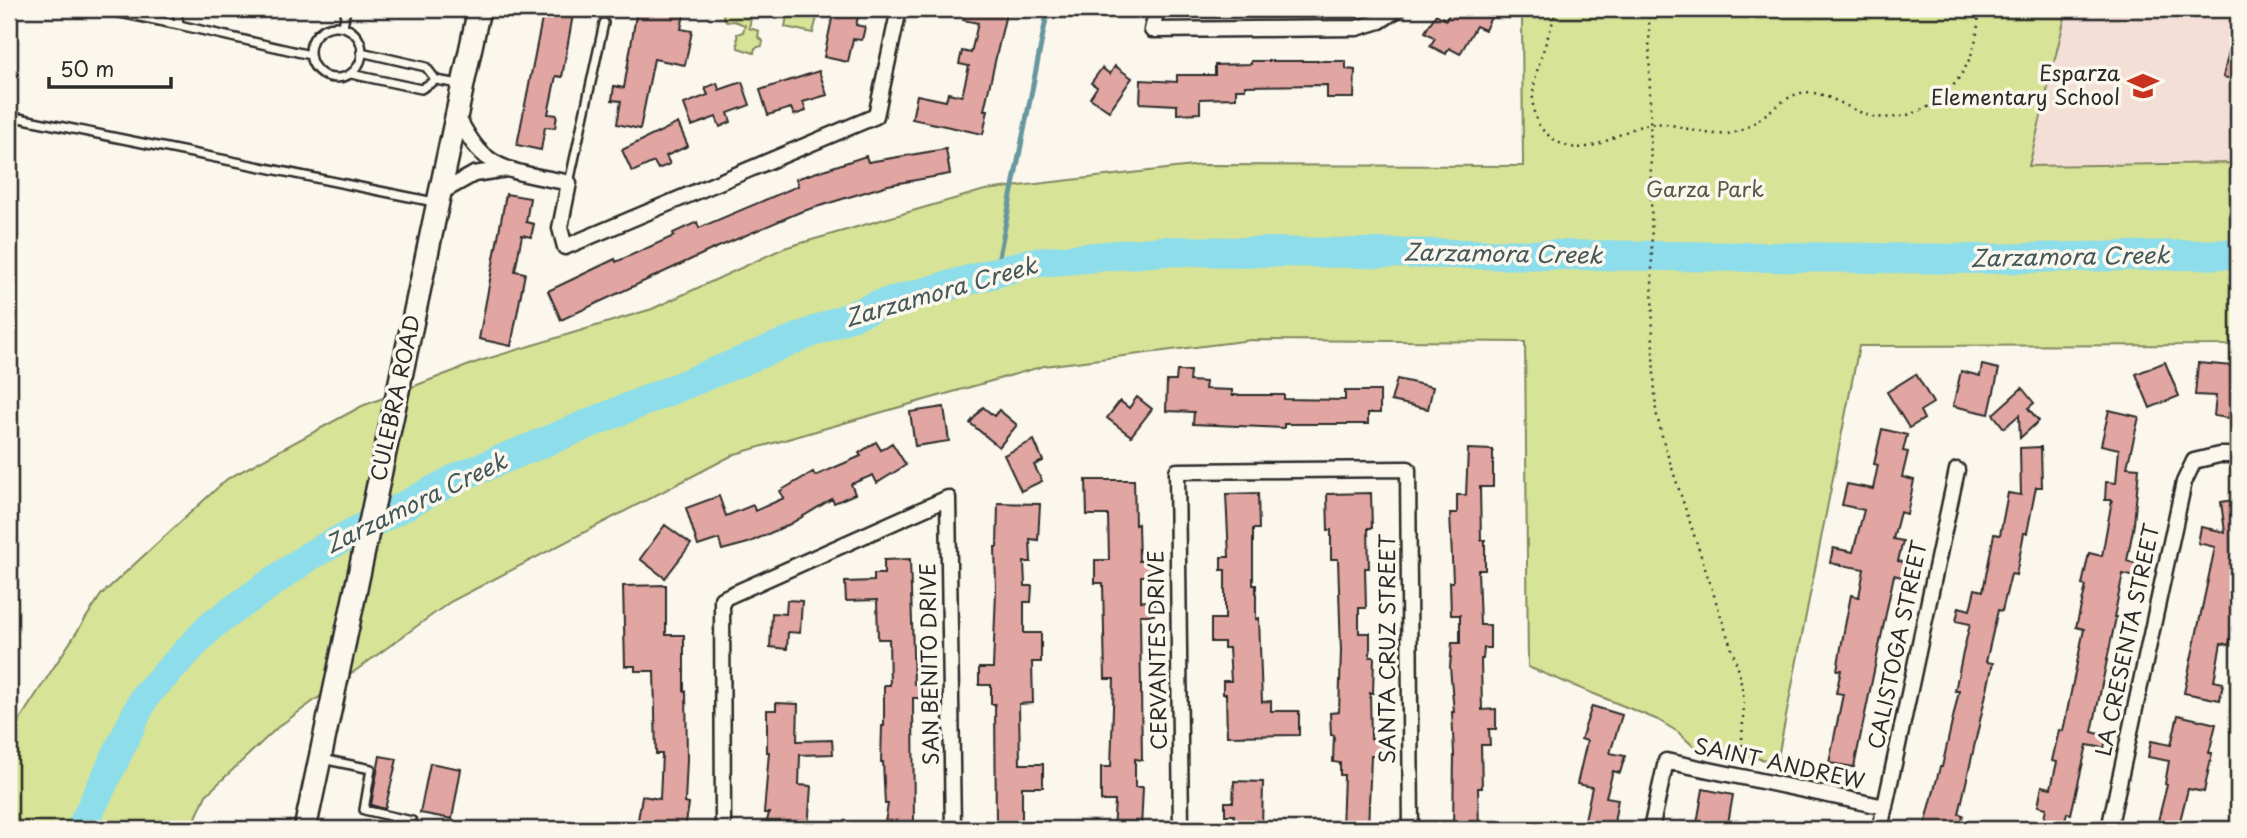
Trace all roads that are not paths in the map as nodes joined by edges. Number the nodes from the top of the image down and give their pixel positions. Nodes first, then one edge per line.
1 (101, 9) edge
2 (177, 9) edge
3 (346, 9) edge
4 (480, 9) edge
5 (899, 9) edge
6 (1157, 9) edge
7 (1398, 9) edge
8 (604, 23) dead end
9 (179, 25) junction
10 (343, 27) junction
11 (361, 52) junction
12 (310, 55) junction
13 (351, 74) junction
14 (436, 80) junction
15 (463, 85) junction
16 (9, 114) edge
17 (457, 116) junction
18 (507, 169) junction
19 (569, 183) junction
20 (439, 198) junction
21 (2238, 455) edge
22 (1408, 469) joint
23 (1957, 470) dead end
24 (319, 758) junction
25 (1885, 807) junction
26 (305, 829) edge
27 (411, 829) edge
28 (721, 829) edge
29 (953, 829) edge
30 (1181, 829) edge
31 (1411, 829) edge
32 (1651, 829) edge
33 (1880, 829) edge
34 (2109, 829) edge

1 - 9 lane
2 - 9 lane
3 - 10 lane
4 - 15 main road, CULEBRA ROAD
5 - 19 street
6 - 7 street
8 - 19 lane
9 - 12 lane
10 - 11 lane
10 - 12 lane
11 - 13 lane
11 - 14 lane
12 - 13 lane
13 - 14 lane
14 - 15 lane
15 - 17 main road, CULEBRA ROAD
16 - 20 lane
17 - 18 street
17 - 20 main road, CULEBRA ROAD
18 - 19 street
18 - 20 street
20 - 24 main road, CULEBRA ROAD
21 - 34 street, LA CRESENTA STREET
22 - 30 street, CERVANTES DRIVE
22 - 31 street, SANTA CRUZ STREET
23 - 25 street, CALISTOGA STREET
24 - 26 main road, CULEBRA ROAD
24 - 27 lane
25 - 32 street, SAINT ANDREW
25 - 33 street, CALISTOGA STREET
28 - 29 street, SAN BENITO DRIVE

